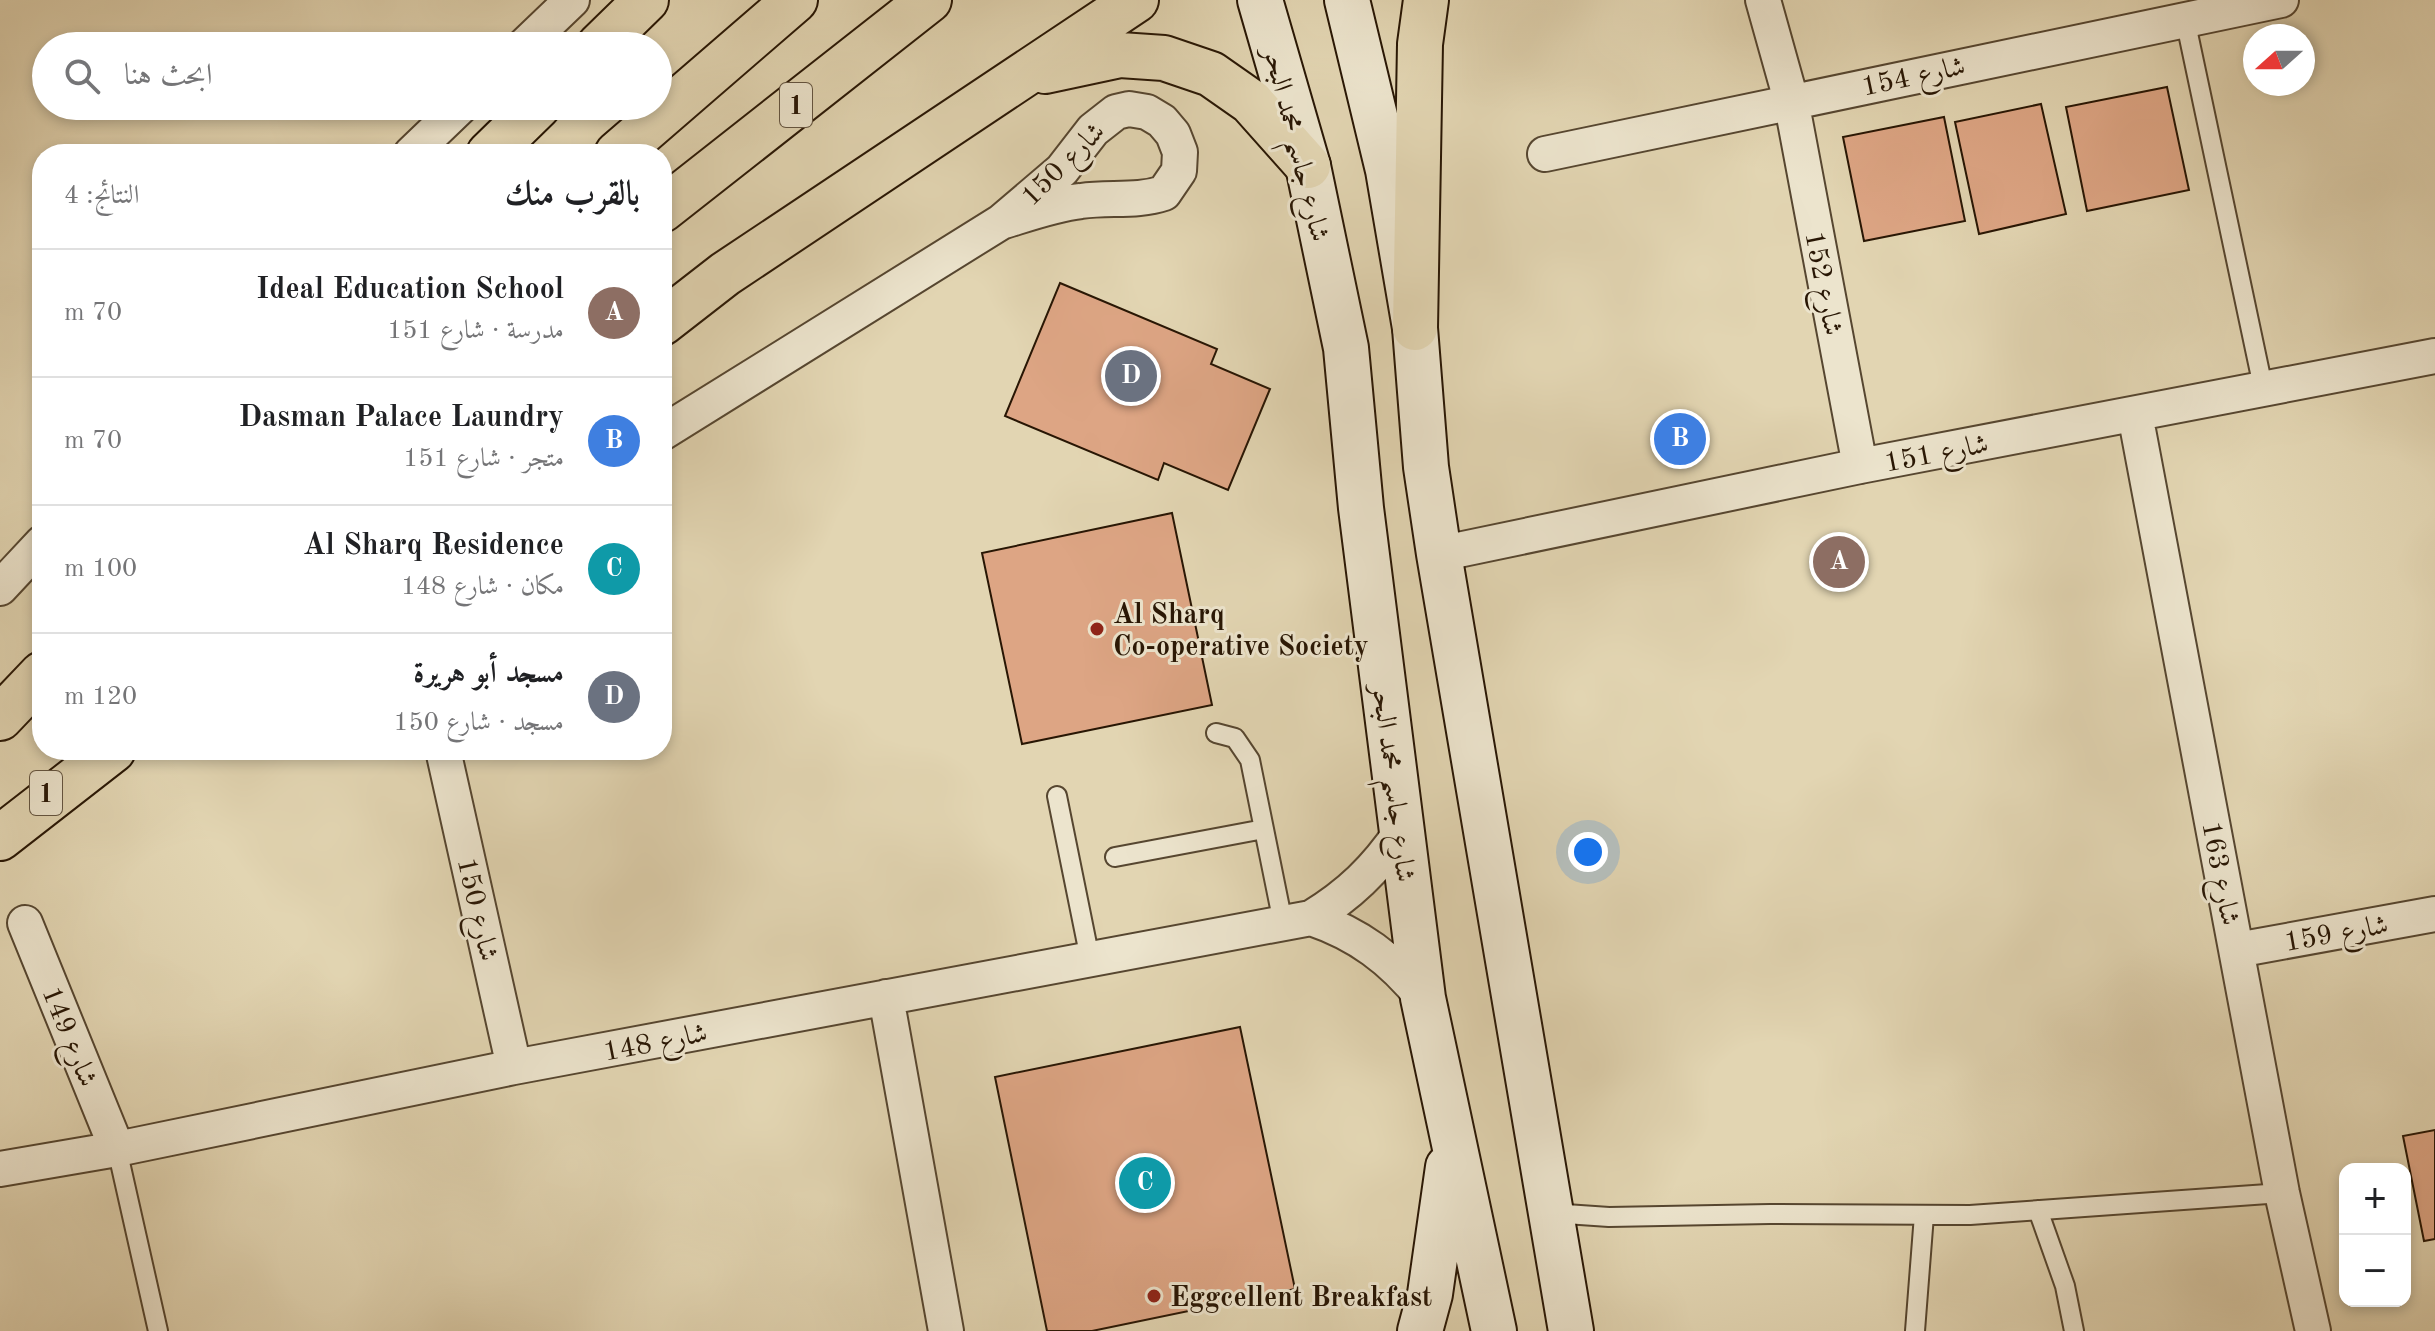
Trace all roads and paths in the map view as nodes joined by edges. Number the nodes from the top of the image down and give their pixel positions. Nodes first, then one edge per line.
1 (572, 0) edge
2 (646, 0) edge
3 (795, 0) edge
4 (929, 0) edge
5 (1136, 0) edge
6 (1260, 0) edge
7 (1347, 0) edge
8 (1426, 0) edge
9 (1763, 0) edge
10 (2281, 0) edge
11 (2185, 19) junction
12 (539, 32) edge
13 (613, 32) edge
14 (1023, 76) junction
15 (1791, 100) junction
16 (672, 106) edge
17 (446, 120) edge
18 (524, 120) edge
19 (656, 120) edge
20 (421, 144) edge
21 (499, 144) edge
22 (629, 144) edge
23 (1545, 154) dead end
24 (1308, 166) junction
25 (672, 202) edge
26 (1001, 222) junction
27 (672, 315) edge
28 (1415, 328) junction
29 (2435, 356) edge
30 (2263, 387) junction
31 (2135, 414) junction
32 (672, 427) edge
33 (1860, 466) junction
34 (32, 554) edge
35 (1439, 554) junction
36 (0, 588) edge
37 (32, 684) edge
38 (0, 718) edge
39 (1216, 733) dead end
40 (82, 760) edge
41 (100, 760) edge
42 (445, 760) edge
43 (1057, 796) dead end
44 (1264, 829) junction
45 (1401, 832) junction
46 (0, 838) edge
47 (1115, 857) dead end
48 (2435, 914) edge
49 (1297, 920) junction
50 (25, 923) dead end
51 (2237, 950) junction
52 (1090, 959) junction
53 (886, 997) junction
54 (1423, 998) junction
55 (514, 1067) junction
56 (1453, 1137) junction
57 (117, 1149) junction
58 (0, 1169) edge
59 (2282, 1193) junction
60 (2038, 1210) junction
61 (1551, 1213) junction
62 (1924, 1215) junction
63 (158, 1331) edge
64 (946, 1331) edge
65 (1420, 1331) edge
66 (1494, 1331) edge
67 (1571, 1331) edge
68 (1915, 1331) edge
69 (2074, 1331) edge
70 (2313, 1331) edge

1 - 12 street
2 - 13 highway
3 - 16 highway
4 - 25 highway, 1
5 - 14 highway
6 - 24 main road, شارع جاسم محمد البحر
7 - 28 main road
8 - 28 highway
9 - 15 street
10 - 11 street, شارع 154
11 - 15 street, شارع 154
11 - 30 lane
14 - 24 highway
14 - 27 highway
15 - 23 street, شارع 154
15 - 33 street, شارع 152
17 - 20 street
18 - 21 highway
19 - 22 highway
24 - 45 main road, شارع جاسم محمد البحر
26 - 26 street, شارع 150
26 - 32 street, شارع 150
28 - 35 main road
29 - 30 street, شارع 151
30 - 31 street, شارع 151
31 - 33 street, شارع 151
31 - 51 street, شارع 163
33 - 35 street, شارع 151
34 - 36 street
35 - 61 main road
37 - 38 highway
39 - 44 lane
40 - 46 highway, 1
41 - 46 highway
42 - 55 street, شارع 150
43 - 52 lane
44 - 47 lane
44 - 49 lane
45 - 49 street, شارع 148
45 - 54 main road, شارع جاسم محمد البحر
48 - 51 street, شارع 159
49 - 52 street, شارع 148
49 - 54 street
50 - 57 street, شارع 149
51 - 59 street, شارع 163
52 - 53 street, شارع 148
53 - 55 street, شارع 148
53 - 64 street
54 - 56 main road, شارع جاسم محمد البحر
55 - 57 street, شارع 148
56 - 65 main road
56 - 66 main road, شارع جاسم محمد البحر
57 - 58 street, شارع 148
57 - 63 lane
59 - 60 lane
59 - 70 street, شارع 163
60 - 62 lane
60 - 69 lane
61 - 62 lane
61 - 67 main road
62 - 68 lane

